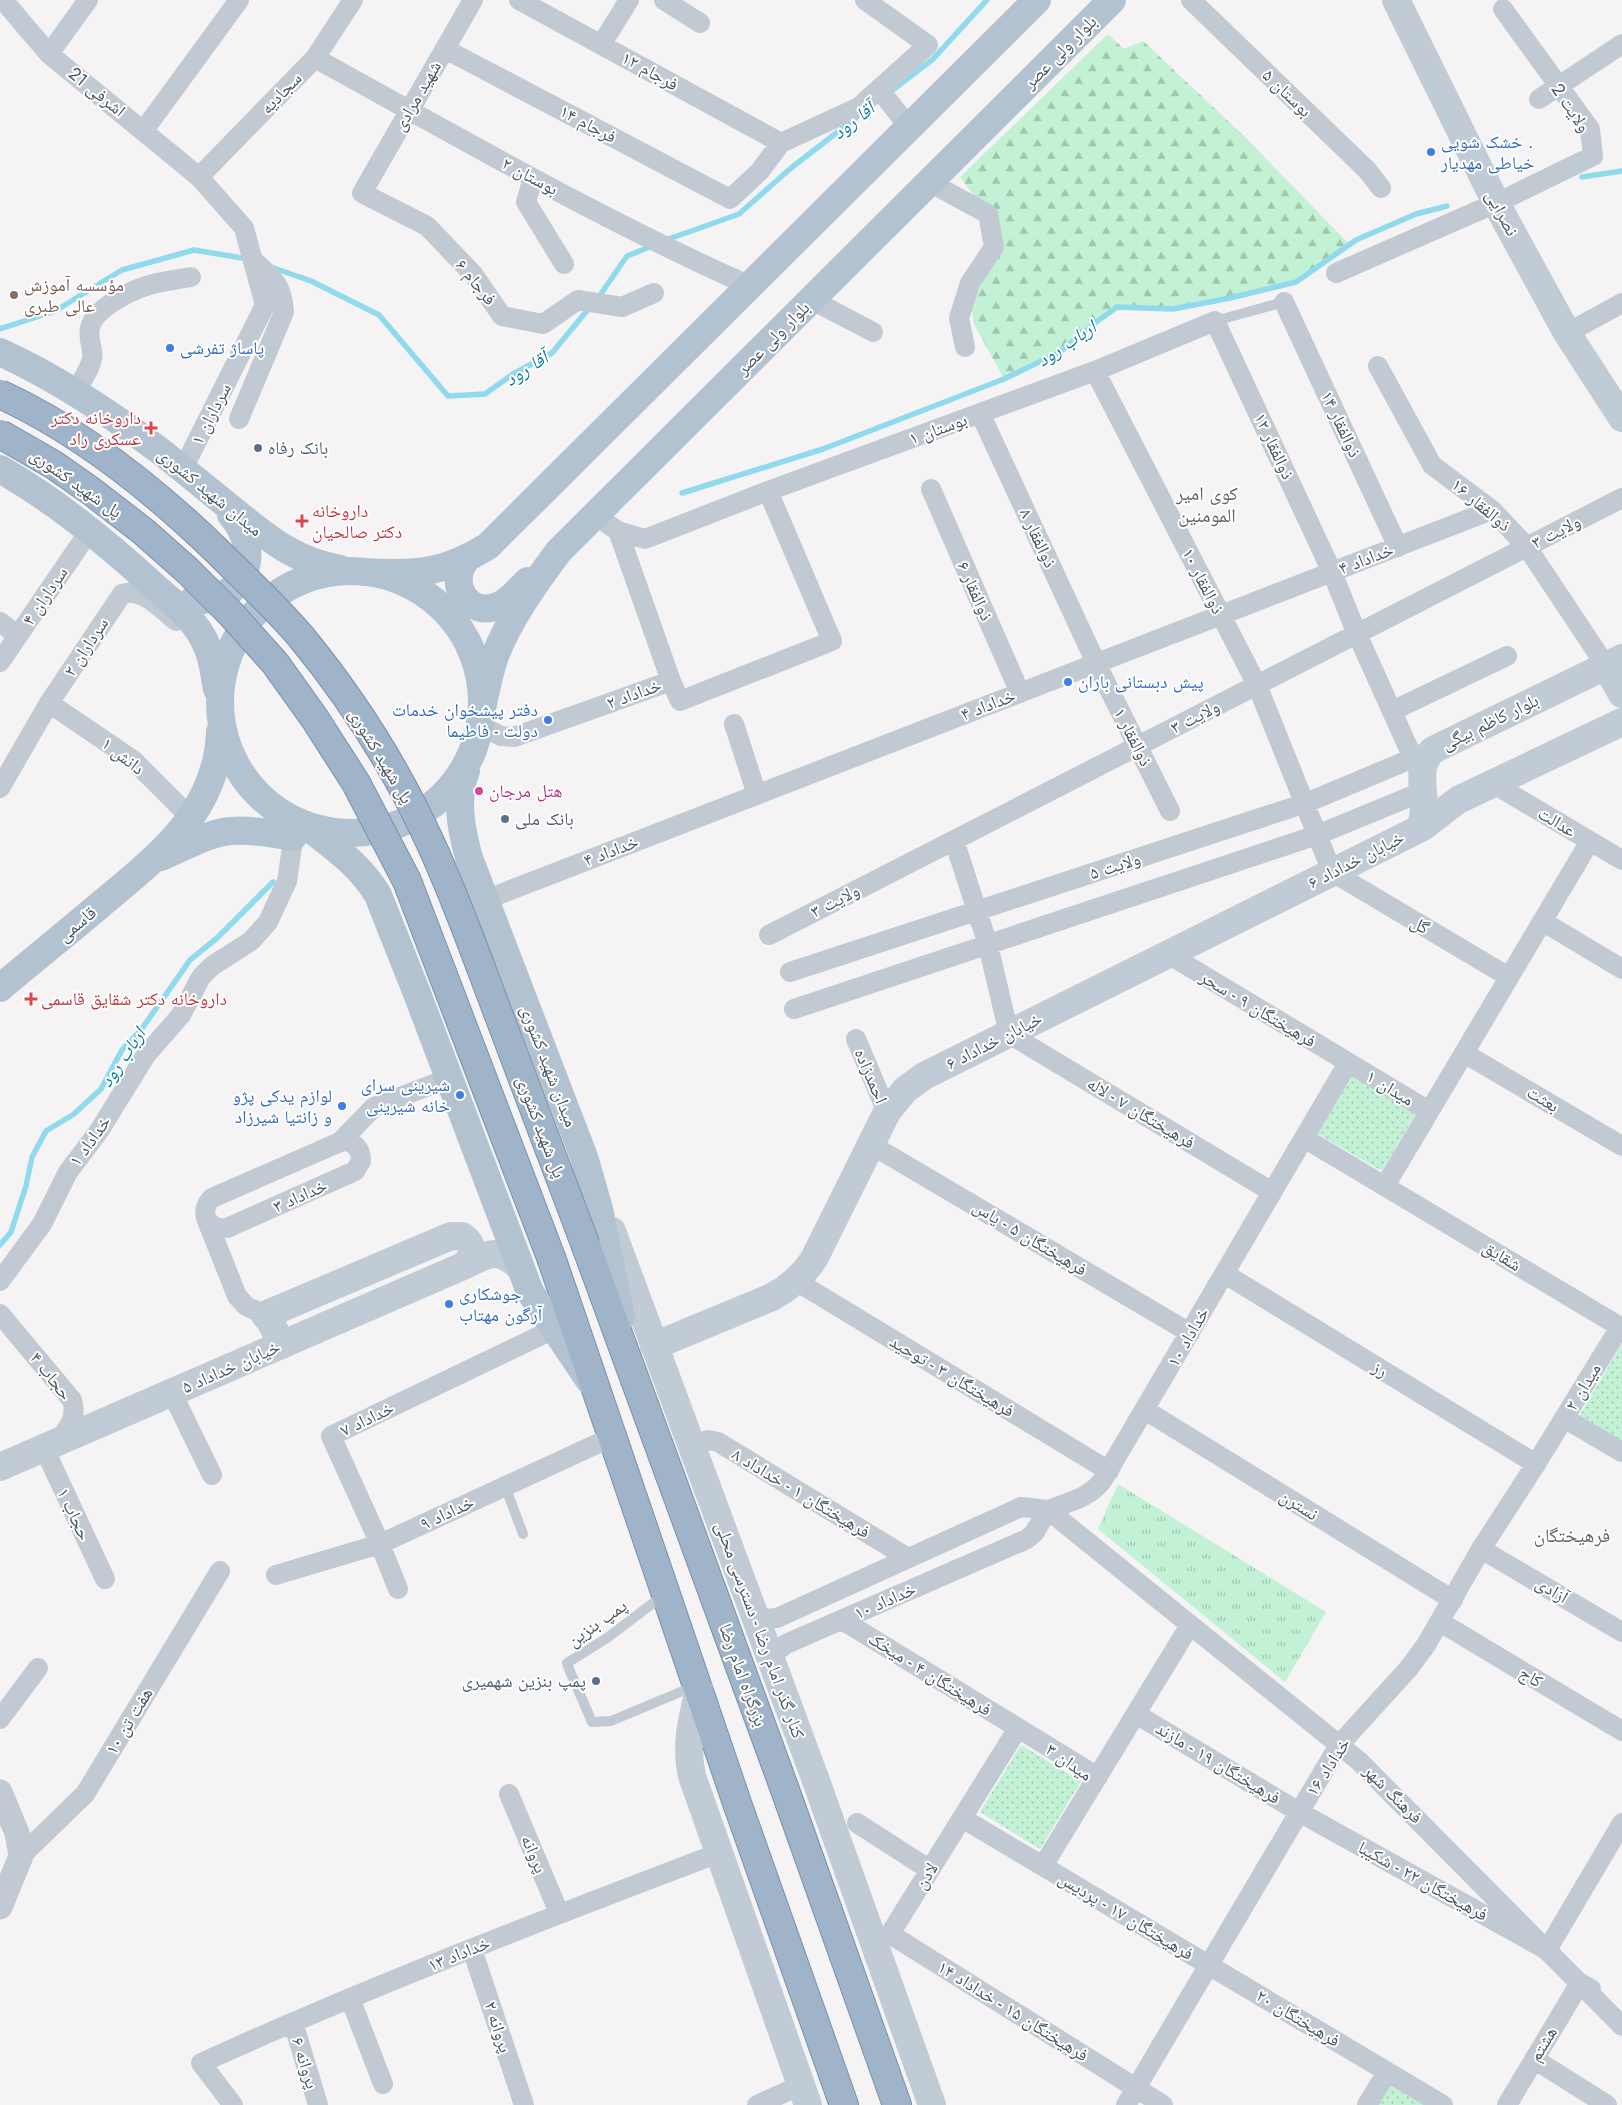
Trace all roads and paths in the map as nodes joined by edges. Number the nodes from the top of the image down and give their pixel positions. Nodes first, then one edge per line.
1 (3, 0) edge
2 (88, 0) edge
3 (239, 0) edge
4 (353, 0) edge
5 (473, 0) edge
6 (519, 0) edge
7 (629, 0) edge
8 (664, 0) edge
9 (866, 0) edge
10 (1037, 0) edge
11 (1112, 0) edge
12 (1191, 0) edge
13 (1396, 0) edge
14 (1408, 0) edge
15 (1503, 9) dead end
16 (700, 23) dead end
17 (1622, 44) edge
18 (601, 45) junction
19 (445, 49) junction
20 (49, 54) junction
21 (315, 58) junction
22 (1558, 86) junction
23 (884, 95) junction
24 (1539, 99) dead end
25 (409, 110) junction
26 (909, 127) junction
27 (144, 130) junction
28 (781, 143) junction
29 (199, 177) junction
30 (533, 178) junction
31 (929, 182) junction
32 (1381, 188) dead end
33 (362, 193) joint
34 (1501, 201) junction
35 (244, 228) joint
36 (564, 264) dead end
37 (255, 268) junction
38 (1336, 273) dead end
39 (191, 277) dead end
40 (750, 286) junction
41 (654, 293) dead end
42 (812, 300) junction
43 (1284, 302) joint
44 (1622, 303) edge
45 (1215, 321) junction
46 (1580, 326) junction
47 (873, 332) dead end
48 (965, 347) dead end
49 (0, 352) edge
50 (1378, 366) dead end
51 (1095, 371) junction
52 (1622, 390) edge
53 (75, 392) junction
54 (0, 394) edge
55 (980, 413) junction
56 (1622, 418) edge
57 (239, 419) dead end
58 (0, 434) edge
59 (0, 469) edge
60 (182, 469) junction
61 (205, 487) junction
62 (931, 489) dead end
63 (768, 491) junction
64 (1622, 498) edge
65 (1492, 510) junction
66 (595, 516) junction
67 (90, 530) junction
68 (618, 531) junction
69 (1398, 547) junction
70 (1527, 547) junction
71 (559, 552) junction
72 (468, 557) junction
73 (127, 562) junction
74 (357, 572) junction
75 (1332, 572) junction
76 (1221, 615) junction
77 (0, 622) edge
78 (1357, 634) junction
79 (17, 636) junction
80 (206, 644) junction
81 (1507, 656) dead end
82 (0, 662) edge
83 (1614, 662) edge
84 (1096, 663) junction
85 (671, 681) junction
86 (1257, 685) junction
87 (1020, 693) junction
88 (1622, 694) edge
89 (49, 703) junction
90 (1392, 711) junction
91 (220, 712) junction
92 (481, 717) junction
93 (1622, 722) edge
94 (734, 724) dead end
95 (1138, 746) junction
96 (1425, 753) junction
97 (471, 756) junction
98 (1492, 783) junction
99 (0, 788) edge
100 (1424, 792) junction
101 (757, 795) junction
102 (1462, 798) junction
103 (1306, 803) junction
104 (1170, 811) dead end
105 (190, 818) junction
106 (297, 827) junction
107 (1421, 828) junction
108 (1317, 835) junction
109 (954, 840) junction
110 (1590, 841) junction
111 (469, 858) junction
112 (1622, 860) edge
113 (153, 861) junction
114 (1332, 872) junction
115 (485, 900) junction
116 (383, 908) junction
117 (978, 910) junction
118 (1542, 921) junction
119 (769, 935) dead end
120 (988, 945) junction
121 (1168, 954) junction
122 (1622, 969) edge
123 (790, 972) dead end
124 (1509, 977) junction
125 (0, 988) edge
126 (794, 1009) dead end
127 (1009, 1034) junction
128 (856, 1039) dead end
129 (1464, 1053) junction
130 (1348, 1063) junction
131 (449, 1078) junction
132 (886, 1112) junction
133 (1429, 1112) junction
134 (1304, 1138) junction
135 (340, 1142) junction
136 (870, 1144) junction
137 (1622, 1146) edge
138 (584, 1157) junction
139 (1384, 1186) junction
140 (1272, 1192) junction
141 (206, 1218) junction
142 (586, 1246) joint
143 (520, 1266) junction
144 (461, 1267) junction
145 (1224, 1274) junction
146 (0, 1281) edge
147 (796, 1281) junction
148 (0, 1314) edge
149 (265, 1315) junction
150 (1621, 1327) edge
151 (554, 1329) junction
152 (1190, 1333) junction
153 (282, 1345) junction
154 (654, 1346) junction
155 (635, 1380) junction
156 (597, 1391) junction
157 (172, 1393) junction
158 (1145, 1410) junction
159 (1564, 1418) junction
160 (612, 1437) junction
161 (691, 1445) junction
162 (50, 1446) junction
163 (1622, 1452) edge
164 (1536, 1464) junction
165 (0, 1467) edge
166 (1109, 1471) junction
167 (212, 1475) dead end
168 (505, 1486) junction
169 (1048, 1510) junction
170 (686, 1518) junction
171 (523, 1534) dead end
172 (380, 1544) junction
173 (1481, 1548) junction
174 (908, 1558) junction
175 (220, 1571) dead end
176 (276, 1575) dead end
177 (105, 1579) dead end
178 (398, 1589) dead end
179 (665, 1594) junction
180 (1454, 1600) junction
181 (754, 1614) junction
182 (842, 1620) junction
183 (1440, 1622) junction
184 (1190, 1625) junction
185 (1622, 1632) edge
186 (772, 1662) junction
187 (38, 1668) dead end
188 (698, 1687) junction
189 (1136, 1714) junction
190 (0, 1719) edge
191 (1018, 1728) junction
192 (1622, 1732) edge
193 (1339, 1745) junction
194 (1098, 1777) junction
195 (0, 1792) edge
196 (509, 1794) dead end
197 (824, 1801) junction
198 (1299, 1812) junction
199 (962, 1818) junction
200 (858, 1823) dead end
201 (1622, 1823) edge
202 (718, 1852) junction
203 (21, 1856) junction
204 (1043, 1866) junction
205 (930, 1870) junction
206 (0, 1907) edge
207 (559, 1913) junction
208 (890, 1934) joint
209 (472, 1949) junction
210 (1547, 1950) junction
211 (1208, 1965) junction
212 (1580, 1983) junction
213 (350, 1998) junction
214 (1622, 2006) edge
215 (293, 2022) junction
216 (1622, 2026) edge
217 (1534, 2059) junction
218 (1387, 2072) junction
219 (383, 2084) dead end
220 (805, 2095) edge
221 (1131, 2096) edge
222 (233, 2105) edge
223 (318, 2105) edge
224 (524, 2105) edge
225 (757, 2105) edge
226 (844, 2105) edge
227 (897, 2105) edge
228 (932, 2105) edge
229 (1163, 2105) edge
230 (1367, 2105) edge
231 (1443, 2105) edge
232 (1507, 2105) edge
233 (1607, 2105) edge

1 - 20 street, اشرفی 21
2 - 20 street
3 - 27 street
4 - 21 street, سجادیه
5 - 19 street, شهید مرادی
6 - 18 street, فرجام ۱۲
7 - 18 street
8 - 16 street
9 - 23 street
10 - 26 main road
11 - 31 main road, بلوار ولی عصر
12 - 32 street, بوستان ۵
13 - 34 main road, نصرایی
14 - 34 main road
15 - 22 street, ولایت 2
17 - 22 street
18 - 28 street, فرجام ۱۲
19 - 25 street, شهید مرادی
19 - 28 street, فرجام ۱۴
20 - 27 street, اشرفی 21
21 - 25 street, بوستان ۲
21 - 29 street, سجادیه
22 - 24 street
22 - 34 street, ولایت 2
23 - 26 street
23 - 28 street
25 - 30 street, بوستان ۲
25 - 33 street, شهید مرادی
26 - 40 main road
27 - 29 street, اشرفی 21
29 - 35 street, اشرفی 21
30 - 36 street
30 - 40 street, بوستان ۲
31 - 42 main road, بلوار ولی عصر
31 - 48 street
33 - 41 street, فرجام ۶
34 - 38 street
34 - 46 main road
34 - 56 main road, نصرایی
35 - 37 street, سرداران ۱
37 - 57 street
37 - 60 street, سرداران ۱
39 - 53 street
40 - 72 main road
42 - 47 street
42 - 66 main road, بلوار ولی عصر
43 - 45 lane, بوستان ۱
43 - 69 street, ذوالفقار ۱۴
44 - 46 street
45 - 51 street, بوستان ۱
45 - 75 street, ذوالفقار ۱۲
46 - 52 main road
49 - 53 main road, میدان شهید کشوری
50 - 65 street, ذوالفقار ۱۶
51 - 55 street, بوستان ۱
51 - 76 street, ذوالفقار ۱۰
53 - 60 main road, میدان شهید کشوری
54 - 142 highway, پل شهید کشوری, bridge
55 - 63 street, بوستان ۱
55 - 84 street, ذوالفقار ۸
58 - 156 highway, پل شهید کشوری, bridge
59 - 67 main road, میدان شهید کشوری
60 - 61 main road, میدان شهید کشوری
61 - 73 main road
61 - 74 main road, میدان شهید کشوری
62 - 87 street, ذوالفقار ۶
63 - 68 street, بوستان ۱
63 - 85 street, خداداد ۲
64 - 70 street, ولایت ۳
65 - 69 street, خداداد ۴
65 - 70 street, ذوالفقار ۱۶
66 - 68 street, بوستان ۱
66 - 71 main road, بلوار ولی عصر
67 - 73 main road, میدان شهید کشوری
67 - 79 street, سرداران ۴
68 - 85 street
69 - 75 street, خداداد ۴
70 - 78 street, ولایت ۳
70 - 83 street, ذوالفقار ۱۶
71 - 72 main road
71 - 92 main road, بلوار ولی عصر
72 - 74 main road
73 - 80 main road, میدان شهید کشوری
74 - 91 main road, میدان شهید کشوری
74 - 92 main road, میدان شهید کشوری
75 - 76 street, خداداد ۴
75 - 78 street, ذوالفقار ۱۲
76 - 84 street, خداداد ۴
76 - 86 street, ذوالفقار ۱۰
77 - 79 street
78 - 86 street, ولایت ۳
78 - 90 street, ذوالفقار ۱۲
79 - 82 street, سرداران ۴
80 - 89 street, سرداران ۲
80 - 91 main road, میدان شهید کشوری
81 - 90 street
83 - 88 main road
83 - 96 main road, بلوار کاظم بیگی
84 - 87 street, خداداد ۴
84 - 95 street, ذوالفقار ۱
85 - 92 street, خداداد ۲
86 - 95 street, ولایت ۳
86 - 103 street, ذوالفقار ۱۰
87 - 101 street, خداداد ۴
89 - 99 street, سرداران ۲
89 - 105 street, دانش ۱
90 - 96 street, ذوالفقار ۱۲
91 - 105 main road
91 - 106 main road, میدان شهید کشوری
92 - 97 main road, میدان شهید کشوری
93 - 98 main road
94 - 101 street
95 - 104 street, ذوالفقار ۱
95 - 109 street, ولایت ۳
96 - 100 main road, بلوار کاظم بیگی
96 - 103 street, ولایت ۵
97 - 106 main road, میدان شهید کشوری
97 - 111 main road, میدان شهید کشوری
98 - 102 main road
98 - 110 street, عدالت
100 - 102 main road
100 - 107 main road, بلوار کاظم بیگی
100 - 108 street, ولایت ۵
101 - 115 street, خداداد ۴
102 - 107 main road
103 - 108 street, ذوالفقار ۱۰
103 - 117 street, ولایت ۵
105 - 113 main road
106 - 113 main road
106 - 116 main road, میدان شهید کشوری
106 - 146 street, خداداد ۱
107 - 114 main road, خیابان خداداد ۶
108 - 114 street, ذوالفقار ۱۰
108 - 120 street, ولایت ۵
109 - 117 street
109 - 119 street, ولایت ۳
110 - 112 street, عدالت
110 - 118 street
111 - 115 main road, میدان شهید کشوری
111 - 116 main road
113 - 125 main road, قاسمی
114 - 121 main road, خیابان خداداد ۶
114 - 124 street, گل
115 - 138 main road, میدان شهید کشوری
116 - 131 main road, میدان شهید کشوری
117 - 120 street
117 - 123 street, ولایت ۵
118 - 122 street
118 - 124 street
120 - 126 street, ولایت ۵
120 - 127 street
121 - 127 main road, خیابان خداداد ۶
121 - 130 street, فرهیختگان ۹ - سحر
124 - 129 street
127 - 132 main road, خیابان خداداد ۶
127 - 140 street, فرهیختگان ۷ - لاله
128 - 132 street, احمدزاده
129 - 133 street
129 - 137 street, بعثت
130 - 133 street, میدان ۱
130 - 134 street, میدان ۱
131 - 135 street, خداداد ۳
131 - 143 main road, میدان شهید کشوری
132 - 136 main road, خیابان خداداد ۶
133 - 139 street, میدان ۱
134 - 139 street
134 - 140 street, خداداد ۱۰
135 - 141 street, خداداد ۳
135 - 141 street, خداداد ۳
136 - 147 main road, خیابان خداداد ۶
136 - 152 street, فرهیختگان ۵ - یاس
138 - 154 main road, کنار گذر امام رضا - دسترسی محلی
138 - 155 main road, میدان شهید کشوری
139 - 150 street, شقایق
140 - 145 street, خداداد ۱۰
141 - 149 street
142 - 155 highway, بزرگراه امام رضا
143 - 144 main road, خیابان خداداد ۵
143 - 151 main road, میدان شهید کشوری
144 - 149 main road, خیابان خداداد ۵
144 - 153 main road, خیابان خداداد ۵
145 - 152 street, خداداد ۱۰
145 - 164 street, رز
147 - 154 main road, خیابان خداداد ۶
147 - 166 street, فرهیختگان ۳ - توحید
148 - 162 street, حجاب ۴
149 - 153 main road
150 - 159 street, میدان ۲
151 - 156 main road, میدان شهید کشوری
151 - 172 street, خداداد ۷
152 - 158 street, خداداد ۱۰
153 - 157 main road, خیابان خداداد ۵
154 - 161 main road, کنار گذر امام رضا - دسترسی محلی
155 - 170 highway, بزرگراه امام رضا
156 - 160 highway
157 - 162 main road, خیابان خداداد ۵
157 - 167 street
158 - 166 street, خداداد ۱۰
158 - 180 street, نسترن
159 - 163 street, میدان ۲
159 - 164 street, خداداد ۱۶
160 - 168 street, خداداد ۹
160 - 179 highway
161 - 174 street, فرهیختگان ۱ - خداداد ۸
161 - 181 main road, کنار گذر امام رضا - دسترسی محلی
162 - 165 main road, خیابان خداداد ۵
162 - 177 street, حجاب ۱
164 - 173 street, خداداد ۱۶
166 - 169 street, خداداد ۱۰
168 - 171 lane
168 - 172 street, خداداد ۹
169 - 174 street, خداداد ۱۰
169 - 182 street, خداداد ۱۰
169 - 184 street, فرهنگ شهر
170 - 197 main road
170 - 227 highway, بزرگراه امام رضا
172 - 176 street, خداداد ۹
172 - 178 street, خداداد ۷
173 - 180 street, خداداد ۱۶
173 - 185 street, آزادی
174 - 181 street, خداداد ۱۰
175 - 203 street, هفت تن ۱۰
179 - 188 highway
179 - 188 lane, پمپ بنزین
180 - 183 street, خداداد ۱۶
181 - 186 main road, کنار گذر امام رضا - دسترسی محلی
182 - 186 street, خداداد ۱۰
182 - 191 street, فرهیختگان ۴ - میخک
183 - 192 street, کاج
183 - 193 street, خداداد ۱۶
184 - 189 street
184 - 193 street, فرهنگ شهر
186 - 197 main road, کنار گذر امام رضا - دسترسی محلی
187 - 190 street
188 - 202 main road
188 - 226 highway
189 - 194 street
189 - 198 street, فرهیختگان ۱۹ - مازند
191 - 194 street, میدان ۳
191 - 199 street
193 - 198 street, خداداد ۱۶
193 - 210 street, فرهنگ شهر
194 - 204 street, میدان ۳
195 - 203 street
196 - 207 street, پروانه
197 - 228 main road, کنار گذر امام رضا - دسترسی محلی
198 - 210 street, فرهیختگان ۲۲ - شکیبا
198 - 211 street, خداداد ۱۶
199 - 204 street
199 - 205 street, لادن
200 - 205 street
201 - 210 street
202 - 207 street, خداداد ۱۳
202 - 220 main road
203 - 206 street
204 - 211 street, فرهیختگان ۱۷ - پردیس
205 - 208 street, لادن
207 - 209 street, خداداد ۱۳
208 - 221 street, فرهیختگان ۱۵ - خداداد ۱۴
209 - 213 street, خداداد ۱۳
209 - 224 street, پروانه ۲
210 - 212 street, فرهنگ شهر
211 - 218 street, فرهیختگان ۲۰
211 - 221 street, خداداد ۱۶
212 - 214 street
212 - 216 street, فرهنگ شهر
212 - 217 street, هشتم
213 - 215 street, خداداد ۱۳
213 - 219 street
215 - 222 street, خداداد ۱۳
215 - 223 street, پروانه ۶
217 - 232 street, هشتم
217 - 233 street
218 - 230 street
218 - 231 street, فرهیختگان ۲۰
220 - 225 street
221 - 229 street, فرهیختگان ۱۵ - خداداد ۱۴

